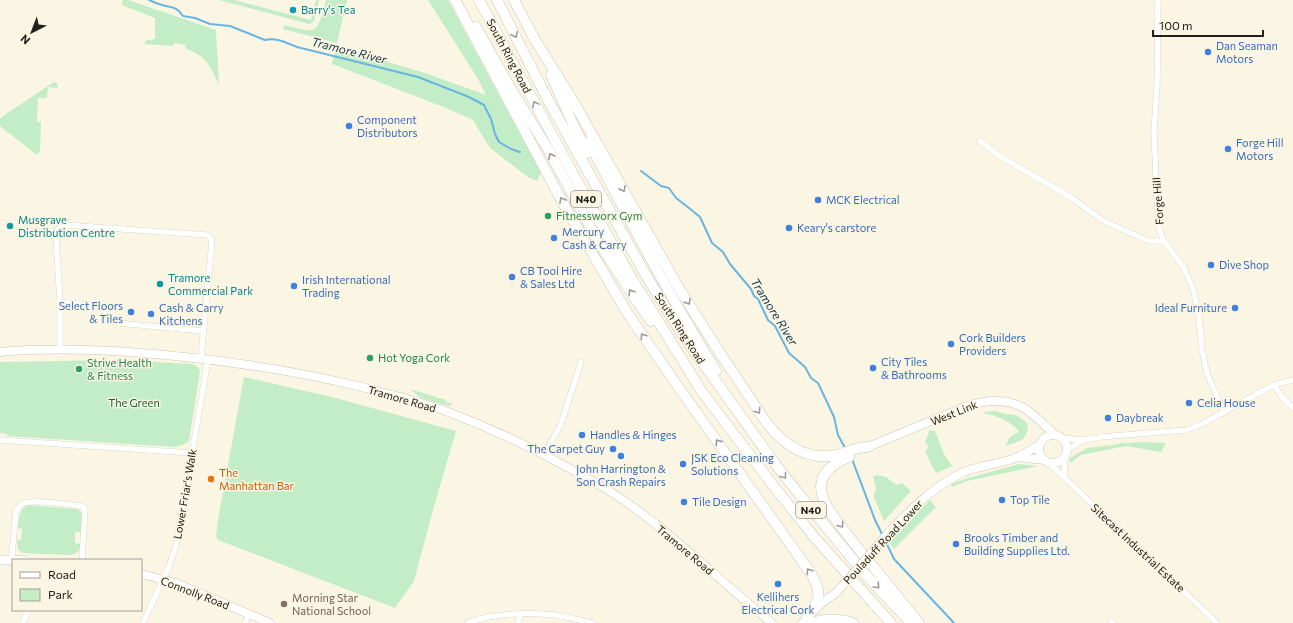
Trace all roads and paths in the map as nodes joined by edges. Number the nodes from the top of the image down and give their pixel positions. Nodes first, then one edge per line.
1 (455, 0) edge
2 (462, 0) edge
3 (479, 0) edge
4 (497, 0) edge
5 (514, 0) edge
6 (1158, 0) edge
7 (532, 34) junction
8 (540, 49) junction
9 (980, 141) dead end
10 (1164, 241) junction
11 (60, 302) junction
12 (203, 331) junction
13 (60, 350) junction
14 (0, 352) edge
15 (204, 358) junction
16 (581, 362) dead end
17 (1293, 380) edge
18 (1274, 385) junction
19 (720, 388) junction
20 (702, 392) junction
21 (1293, 408) edge
22 (1224, 413) junction
23 (1038, 421) junction
24 (1059, 437) junction
25 (0, 440) edge
26 (1084, 440) junction
27 (1040, 443) junction
28 (868, 446) junction
29 (192, 453) junction
30 (1066, 454) junction
31 (544, 455) junction
32 (1017, 457) junction
33 (772, 461) junction
34 (1046, 462) junction
35 (1064, 477) junction
36 (14, 559) edge
37 (82, 559) edge
38 (0, 560) edge
39 (12, 560) edge
40 (142, 574) edge
41 (163, 579) junction
42 (748, 604) junction
43 (28, 611) edge
44 (249, 614) junction
45 (520, 614) junction
46 (584, 622) edge
47 (808, 622) edge
48 (1213, 622) edge
49 (23, 623) edge
50 (144, 623) edge
51 (245, 623) edge
52 (270, 623) edge
53 (467, 623) edge
54 (518, 623) edge
55 (592, 623) edge
56 (764, 623) edge
57 (772, 623) edge
58 (852, 623) edge
59 (891, 623) edge
60 (911, 623) edge
61 (919, 623) edge

47 -> 1 highway
20 -> 2 highway
20 -> 3 highway, South Ring Road / N40
4 -> 19 highway, South Ring Road / N40
5 - 7 highway
6 - 10 street, Forge Hill
7 - 8 highway
7 -> 28 highway
8 - 19 highway
8 - 33 highway
9 - 10 street
10 - 22 street, Forge Hill
11 - 12 street
11 - 12 street, Lower Friar's Walk
11 - 13 street
12 - 15 street, Lower Friar's Walk
13 - 14 street, Tramore Road
13 - 15 street, Tramore Road
15 - 29 street, Lower Friar's Walk
15 - 31 street, Tramore Road
16 - 31 street
17 - 18 street, Pouladuff Road Lower
18 - 21 street
18 - 22 street, Pouladuff Road Lower
19 - 33 highway, South Ring Road / N40
20 - 59 highway, South Ring Road / N40
22 - 26 street, Pouladuff Road Lower
23 - 24 street, West Link
23 - 27 street
23 - 28 street, West Link
24 - 26 street, Pouladuff Road Lower
24 - 27 street, Pouladuff Road Lower
24 - 30 street
25 - 29 street
26 - 30 street, Pouladuff Road Lower
27 - 32 street, Pouladuff Road Lower
27 - 34 street
28 -> 61 highway
29 - 41 street, Lower Friar's Walk
30 - 34 street, Pouladuff Road Lower
30 - 35 street
31 - 42 street, Tramore Road
32 - 34 street, Pouladuff Road Lower
32 - 47 street, Pouladuff Road Lower, bridge
33 -> 60 highway, South Ring Road / N40
34 - 35 street, Sitecast Industrial Estate
35 - 48 street, Sitecast Industrial Estate
36 - 37 street
38 - 39 street
40 - 41 street, Connolly Road
41 - 44 street, Connolly Road
41 - 50 street, Lower Friar's Walk
42 - 56 street, Tramore Road
42 - 57 street, Tramore Road
43 - 49 street
44 - 51 street
44 - 52 street, Connolly Road
45 - 46 street
45 - 53 street
45 - 54 street
46 - 55 street
47 - 58 highway

